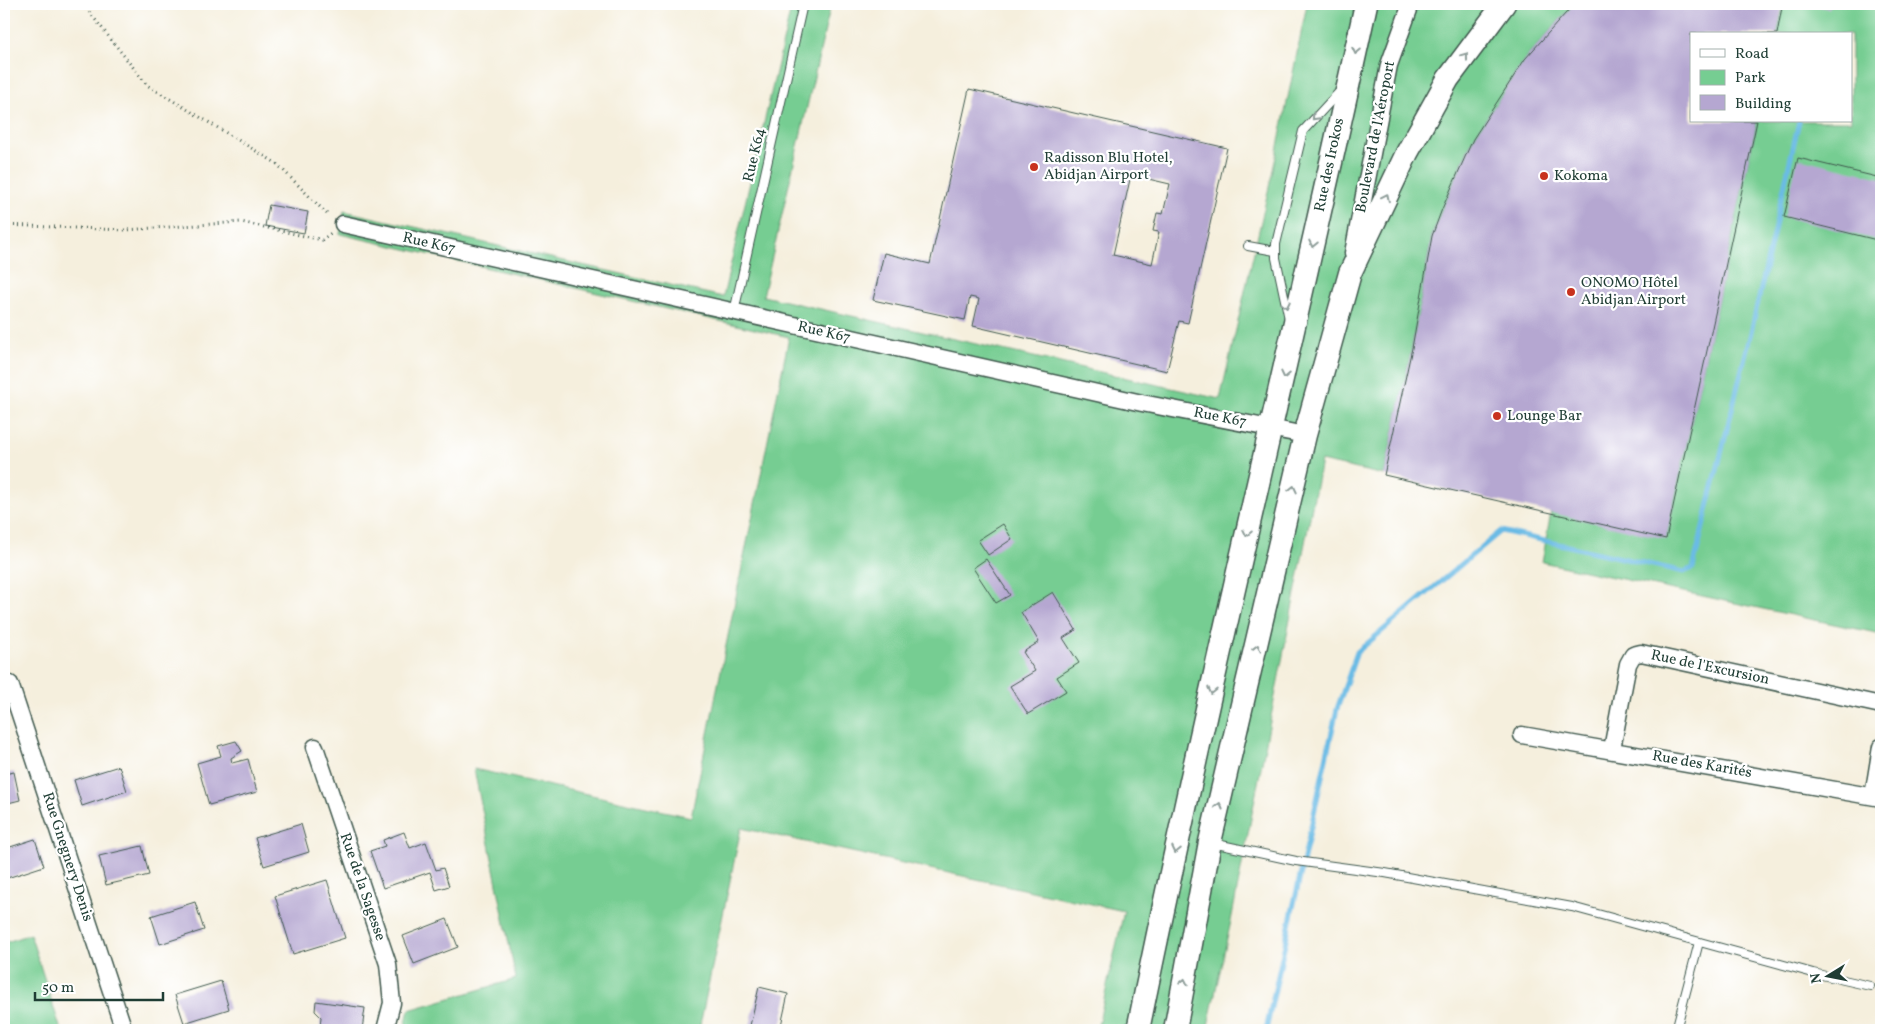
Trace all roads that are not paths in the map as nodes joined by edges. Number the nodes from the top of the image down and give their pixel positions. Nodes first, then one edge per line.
1 (803, 4) edge
2 (1366, 4) edge
3 (1411, 4) edge
4 (1504, 4) edge
5 (1349, 82) junction
6 (343, 224) road end
7 (1248, 246) dead end
8 (1275, 251) junction
9 (1350, 273) junction
10 (734, 313) junction
11 (1294, 333) junction
12 (1331, 338) junction
13 (1272, 428) junction
14 (1306, 435) junction
15 (10, 684) dead end
16 (1881, 705) edge
17 (1522, 735) dead end
18 (315, 747) dead end
19 (1881, 747) edge
20 (1612, 749) junction
21 (1877, 797) edge
22 (1210, 842) junction
23 (1699, 942) junction
24 (1870, 986) dead end
25 (124, 1030) edge
26 (386, 1030) edge
27 (1138, 1030) edge
28 (1176, 1030) edge
29 (1676, 1030) edge

1 - 10 lane, Rue K64
2 -> 5 main road, Rue des Irokos
3 - 9 street, Boulevard de l'Aéroport
9 -> 4 main road
5 -> 8 lane
5 -> 11 main road, Rue des Irokos
6 - 10 street, Rue K67
7 - 8 lane
8 -> 11 lane
9 - 12 main road
10 - 13 street, Rue K67
11 - 12 main road
11 -> 13 main road, Rue des Irokos
12 - 14 main road
13 - 14 street, Rue K67
13 -> 27 main road, Rue des Irokos
22 -> 14 main road
15 - 25 street, Rue Gnegnery Denis
16 - 20 street, Rue de l'Excursion
17 - 20 street, Rue des Karités
18 - 26 street, Rue de la Sagesse
19 - 21 street
20 - 21 street, Rue des Karités
22 - 23 lane
28 -> 22 main road
23 - 24 lane
23 - 29 lane

